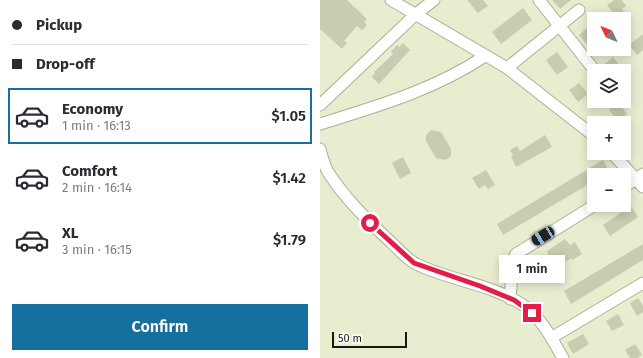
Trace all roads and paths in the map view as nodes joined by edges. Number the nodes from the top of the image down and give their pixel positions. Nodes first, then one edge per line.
1 (391, 0) edge
2 (434, 0) edge
3 (539, 0) edge
4 (579, 10) dead end
5 (416, 14) junction
6 (559, 26) junction
7 (485, 56) junction
8 (589, 64) edge
9 (507, 68) junction
10 (320, 105) edge
11 (320, 124) edge
12 (587, 131) edge
13 (320, 149) edge
14 (620, 160) edge
15 (641, 180) edge
16 (631, 184) edge
17 (587, 210) edge
18 (643, 283) edge
19 (510, 299) junction
20 (551, 338) junction
21 (563, 358) edge

1 - 5 street
2 - 5 street
3 - 6 street
4 - 6 street
5 - 7 street
5 - 10 street
6 - 8 street
6 - 9 street
7 - 9 street
7 - 11 street
9 - 12 street
13 - 19 street
14 - 15 street
15 - 16 street
17 - 19 street
18 - 20 street
19 - 20 street
20 - 21 street

